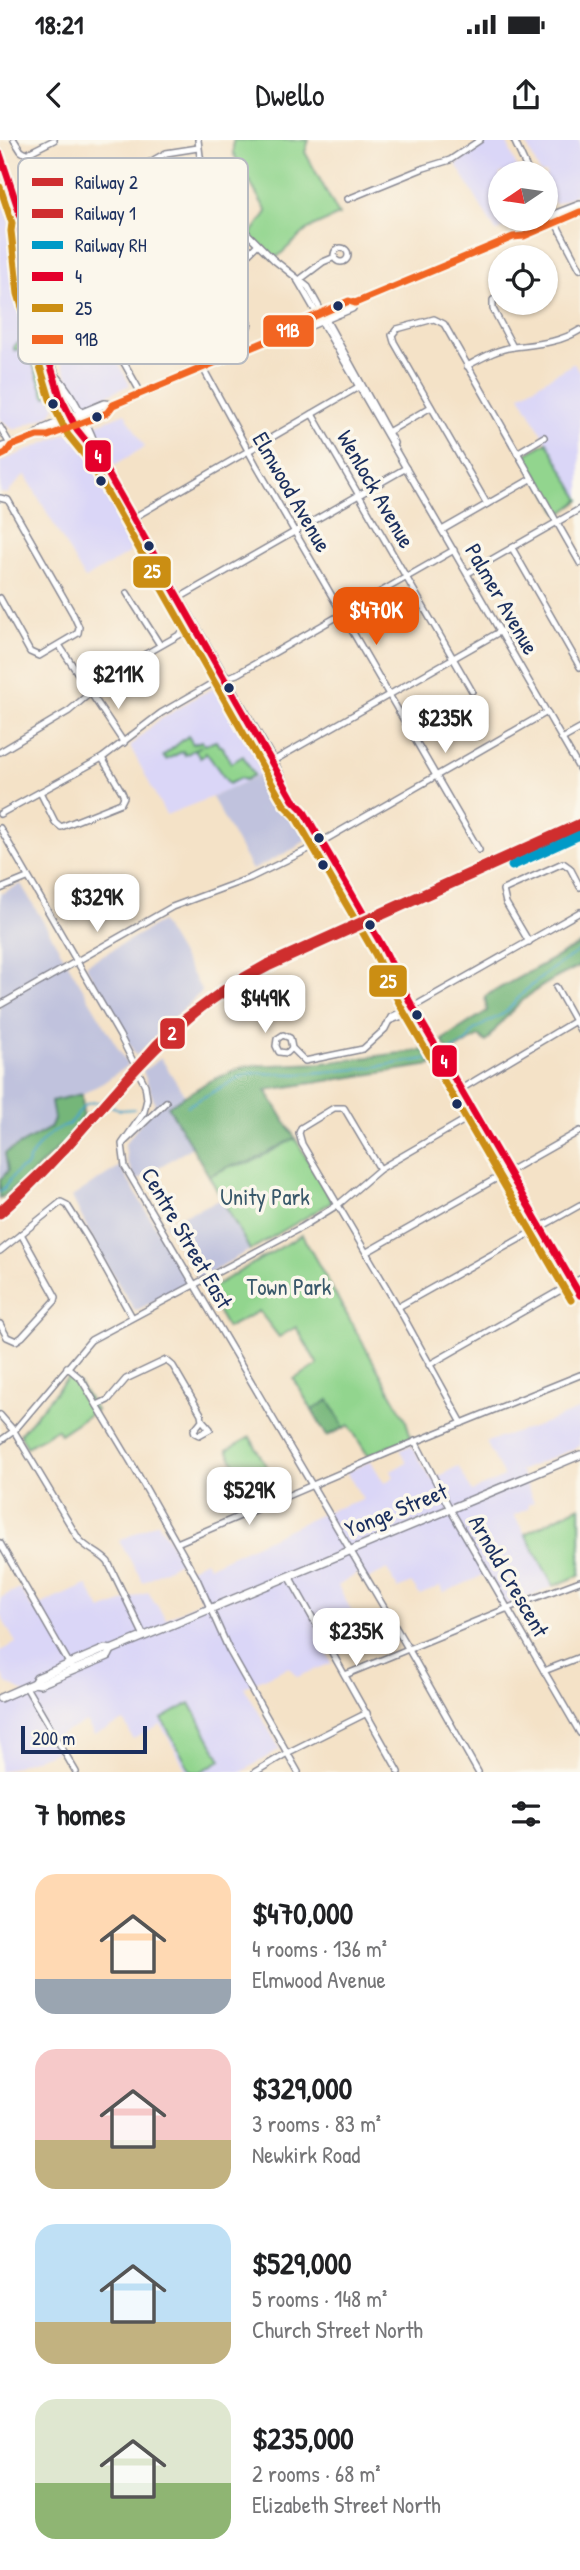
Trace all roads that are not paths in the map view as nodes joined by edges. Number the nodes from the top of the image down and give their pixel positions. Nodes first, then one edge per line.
1 (14, 140) edge
2 (54, 140) edge
3 (198, 140) edge
4 (480, 140) edge
5 (514, 140) edge
6 (198, 148) junction
7 (0, 153) edge
8 (157, 158) edge
9 (200, 158) edge
10 (524, 161) edge
11 (348, 199) dead end
12 (580, 205) edge
13 (18, 206) edge
14 (580, 212) edge
15 (558, 214) edge
16 (558, 216) edge
17 (519, 231) edge
18 (557, 231) edge
19 (248, 235) edge
20 (257, 245) junction
21 (248, 255) edge
22 (335, 257) dead end
23 (580, 269) edge
24 (298, 281) junction
25 (497, 315) edge
26 (321, 317) junction
27 (580, 330) edge
28 (513, 347) junction
29 (248, 348) edge
30 (52, 364) edge
31 (125, 364) edge
32 (212, 364) edge
33 (467, 366) junction
34 (203, 368) junction
35 (361, 386) junction
36 (141, 393) junction
37 (431, 407) junction
38 (312, 414) junction
39 (77, 419) junction
40 (0, 428) edge
41 (387, 433) junction
42 (544, 437) dead end
43 (11, 446) junction
44 (0, 448) edge
45 (247, 451) junction
46 (517, 453) junction
47 (0, 456) edge
48 (407, 468) junction
49 (531, 479) junction
50 (359, 496) junction
51 (0, 498) edge
52 (487, 504) junction
53 (580, 509) edge
54 (133, 518) junction
55 (557, 523) junction
56 (442, 530) junction
57 (295, 532) junction
58 (512, 548) junction
59 (454, 550) junction
60 (580, 563) edge
61 (468, 573) junction
62 (406, 577) junction
63 (127, 593) dead end
64 (179, 598) junction
65 (1, 603) edge
66 (342, 613) junction
67 (195, 626) junction
68 (500, 631) junction
69 (59, 645) junction
70 (160, 645) junction
71 (453, 657) junction
72 (580, 667) edge
73 (226, 679) junction
74 (472, 691) dead end
75 (90, 694) junction
76 (388, 694) junction
77 (547, 712) junction
78 (580, 729) edge
79 (562, 739) junction
80 (124, 743) junction
81 (0, 751) edge
82 (102, 758) junction
83 (273, 761) junction
84 (580, 770) edge
85 (436, 776) junction
86 (40, 792) junction
87 (0, 814) edge
88 (0, 828) edge
89 (318, 843) junction
90 (479, 850) dead end
91 (27, 878) junction
92 (580, 887) edge
93 (0, 889) edge
94 (580, 912) edge
95 (360, 914) dead end
96 (366, 925) dead end
97 (529, 942) junction
98 (76, 961) junction
99 (555, 987) dead end
100 (0, 1005) edge
101 (413, 1007) junction
102 (578, 1020) edge
103 (580, 1030) edge
104 (292, 1048) dead end
105 (461, 1089) junction
106 (166, 1102) dead end
107 (475, 1114) junction
108 (580, 1131) edge
109 (122, 1144) junction
110 (380, 1169) junction
111 (508, 1171) junction
112 (339, 1205) junction
113 (580, 1205) edge
114 (541, 1226) junction
115 (22, 1234) junction
116 (0, 1251) edge
117 (367, 1252) junction
118 (577, 1281) edge
119 (195, 1286) junction
120 (580, 1295) edge
121 (398, 1307) junction
122 (131, 1317) junction
123 (0, 1324) edge
124 (429, 1365) junction
125 (67, 1367) junction
126 (580, 1375) edge
127 (97, 1405) junction
128 (0, 1415) edge
129 (202, 1420) dead end
130 (462, 1423) junction
131 (14, 1431) junction
132 (0, 1441) edge
133 (415, 1441) junction
134 (580, 1455) edge
135 (311, 1486) junction
136 (450, 1509) junction
137 (177, 1543) junction
138 (0, 1544) edge
139 (349, 1550) junction
140 (289, 1576) junction
141 (580, 1581) edge
142 (508, 1608) junction
143 (210, 1609) junction
144 (144, 1636) junction
145 (409, 1650) junction
146 (580, 1657) edge
147 (71, 1667) junction
148 (544, 1671) junction
149 (345, 1675) junction
150 (30, 1685) junction
151 (0, 1698) edge
152 (368, 1713) junction
153 (580, 1733) edge
154 (287, 1753) junction
155 (397, 1771) edge
156 (76, 1772) edge
157 (255, 1772) edge
158 (298, 1772) edge
159 (478, 1772) edge

1 - 2 street
3 - 6 street, Palmer Avenue
4 - 11 street
5 - 10 street
6 - 8 street
6 - 9 street, Palmer Avenue
7 - 13 main road
12 - 15 main road
14 - 16 main road
17 - 26 main road
18 - 23 street
19 - 20 street, Palmer Avenue
20 - 21 street
20 - 24 street, Palmer Avenue
22 - 24 street
24 - 26 street, Palmer Avenue
25 - 28 street
26 - 29 main road
26 - 35 street, Palmer Avenue
27 - 28 street
28 - 33 street
30 - 39 main road
31 - 36 street
32 - 34 main road
33 - 37 street
33 - 46 street
34 - 36 main road
34 - 45 street, Elmwood Avenue
35 - 38 street
35 - 41 street, Palmer Avenue
36 - 39 main road
37 - 41 street
37 - 52 street
38 - 45 street
38 - 50 street, Wenlock Avenue
39 - 43 main road
39 - 54 main road
40 - 43 street
41 - 48 street, Palmer Avenue
42 - 46 street
43 - 44 main road
43 - 47 main road
45 - 54 street
45 - 57 street, Elmwood Avenue
46 - 49 street
48 - 50 street
48 - 56 street, Palmer Avenue
49 - 52 street
49 - 55 street
50 - 57 street
50 - 62 street, Wenlock Avenue
51 - 69 street
52 - 56 street
53 - 55 street
54 - 64 main road
55 - 58 street
55 - 60 street
56 - 59 street, Palmer Avenue
57 - 64 street
57 - 66 street, Elmwood Avenue
58 - 61 street
58 - 72 street
59 - 61 street, Palmer Avenue
59 - 62 street
61 - 68 street, Palmer Avenue
62 - 66 street
62 - 71 street, Wenlock Avenue
63 - 70 street
64 - 67 main road
65 - 69 street
66 - 73 street
66 - 76 street, Elmwood Avenue
67 - 70 street
67 - 73 main road
68 - 71 street
68 - 77 street, Palmer Avenue
69 - 75 street
70 - 75 street
71 - 74 street, Wenlock Avenue
71 - 76 street
73 - 80 street
73 - 83 main road
75 - 80 street
75 - 81 street
76 - 83 street
76 - 85 street, Elmwood Avenue
77 - 79 street, Palmer Avenue
77 - 85 street
78 - 79 street
79 - 84 street, Palmer Avenue
80 - 82 street
82 - 86 street
82 - 86 street
83 - 89 main road
85 - 89 street
85 - 90 street, Elmwood Avenue
86 - 87 street
88 - 91 street
89 - 95 main road
89 - 98 street
91 - 93 street
91 - 98 street
92 - 97 street
94 - 97 street
96 - 101 main road
97 - 101 street
98 - 100 street
98 - 109 street
99 - 102 street
101 - 104 street
101 - 105 main road
102 - 103 street
102 - 105 street
105 - 107 main road
106 - 109 street
107 - 110 street
107 - 111 main road
108 - 111 street
109 - 119 street, Centre Street East
110 - 112 street
110 - 112 street
111 - 114 main road
111 - 117 street
112 - 117 street
112 - 119 street
113 - 114 street
114 - 118 main road
114 - 121 street
115 - 116 street
115 - 122 street
115 - 123 street
117 - 121 street
118 - 120 main road
118 - 124 street
119 - 122 street
119 - 135 street, Centre Street East
121 - 124 street
122 - 125 street
124 - 130 street
125 - 127 street
125 - 131 street
126 - 130 street
127 - 129 street
127 - 137 street
128 - 131 street
130 - 133 street
131 - 132 street
131 - 144 street
133 - 135 street
133 - 136 street, Arnold Crescent
134 - 136 main road, Yonge Street
135 - 137 street
135 - 139 street, Centre Street East
136 - 139 main road, Yonge Street
136 - 142 street, Arnold Crescent
137 - 143 street
138 - 147 street
139 - 140 main road, Yonge Street
139 - 145 street, Centre Street East
140 - 143 main road, Yonge Street
140 - 149 street
141 - 142 street
142 - 145 street
142 - 148 street, Arnold Crescent
143 - 144 main road, Yonge Street
143 - 154 street
144 - 147 main road, Yonge Street
145 - 149 street
145 - 159 street, Centre Street East
146 - 148 street
147 - 150 main road, Yonge Street
148 - 153 street, Arnold Crescent
149 - 152 street
150 - 151 main road, Yonge Street
150 - 156 street
152 - 154 street
152 - 155 street
154 - 157 street
154 - 158 street

